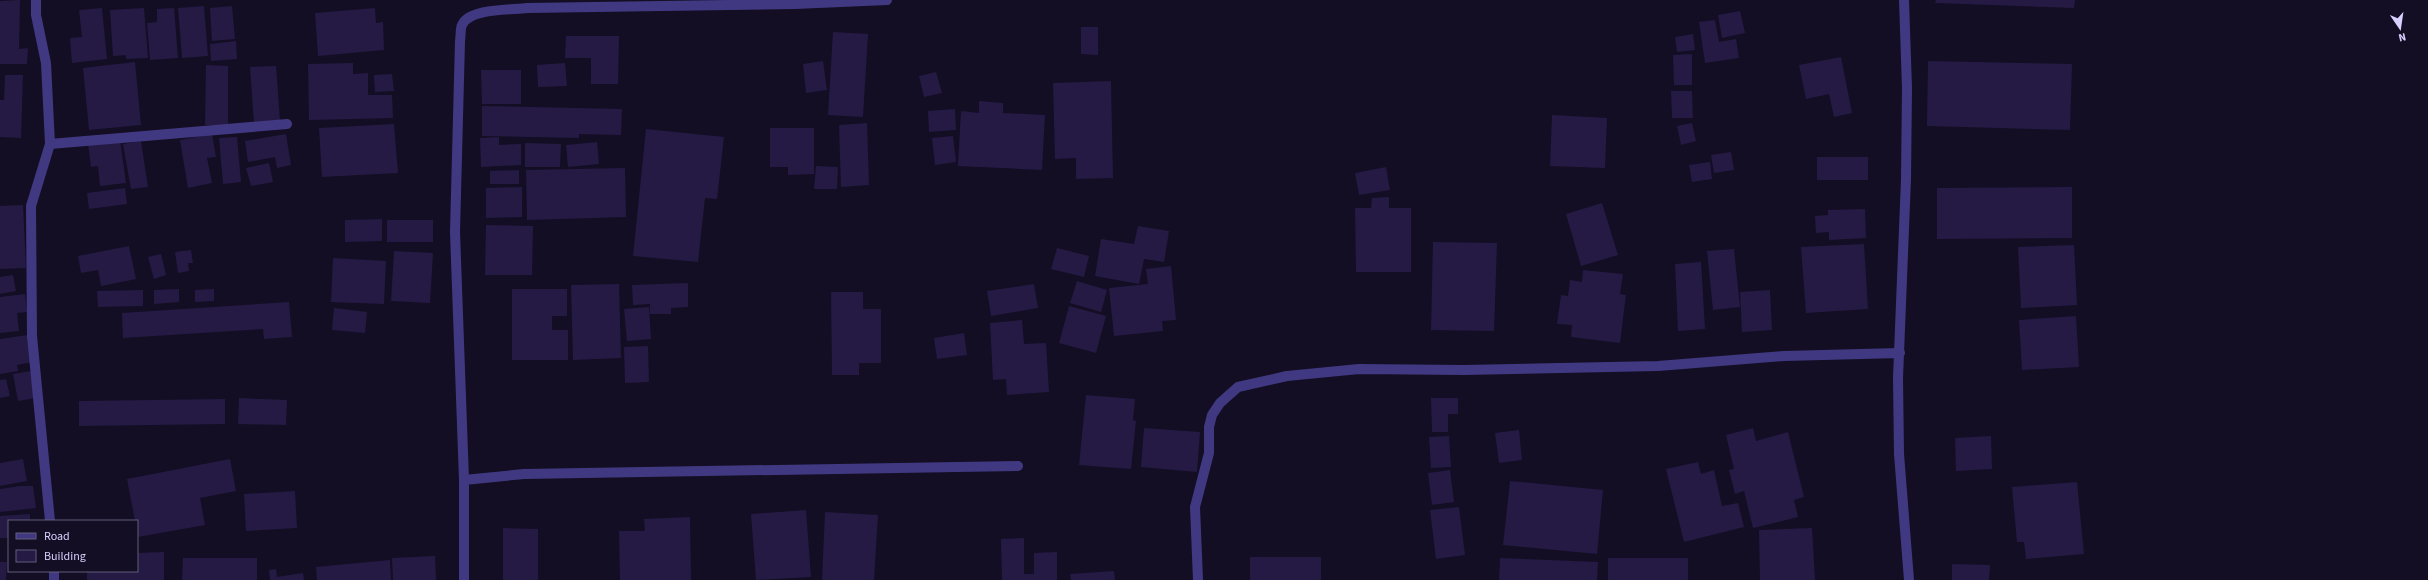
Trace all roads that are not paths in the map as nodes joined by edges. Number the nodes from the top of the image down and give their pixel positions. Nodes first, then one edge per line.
1 (36, 0) edge
2 (887, 0) edge
3 (1904, 0) edge
4 (723, 2) edge
5 (287, 124) dead end
6 (50, 144) junction
7 (1900, 353) junction
8 (1018, 466) dead end
9 (464, 480) junction
10 (50, 520) edge
11 (464, 580) edge
12 (1198, 580) edge
13 (1909, 580) edge

1 - 6 street
2 - 4 street
3 - 7 street
4 - 9 street
5 - 6 street
6 - 10 street
7 - 12 street
7 - 13 street
8 - 9 street
9 - 11 street

